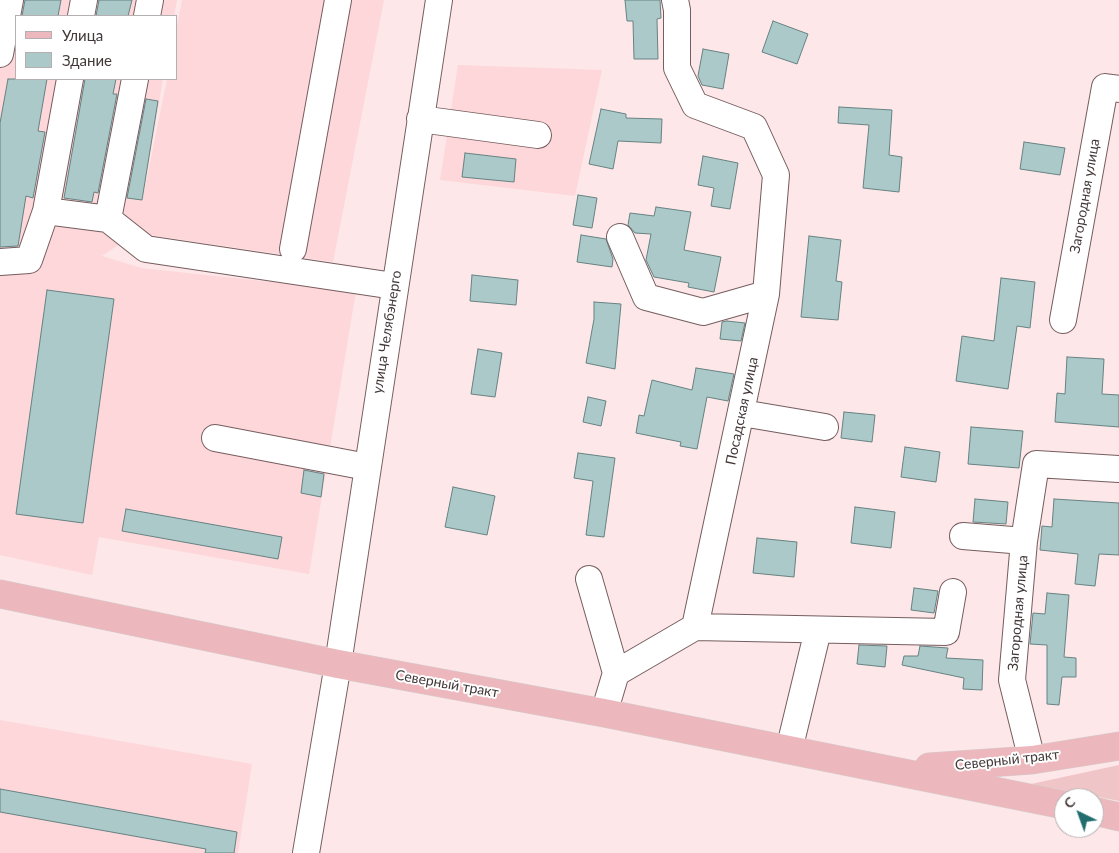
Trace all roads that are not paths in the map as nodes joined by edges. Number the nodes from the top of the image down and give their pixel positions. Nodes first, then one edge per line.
1 (10, 0) edge
2 (84, 0) edge
3 (150, 0) edge
4 (338, 0) edge
5 (439, 0) edge
6 (675, 0) edge
7 (82, 15) edge
8 (147, 15) edge
9 (0, 54) edge
10 (70, 80) edge
11 (135, 80) edge
12 (1119, 89) edge
13 (420, 119) junction
14 (538, 135) dead end
15 (46, 211) junction
16 (108, 219) junction
17 (620, 238) dead end
18 (293, 249) dead end
19 (0, 262) edge
20 (394, 286) junction
21 (766, 294) junction
22 (1063, 320) dead end
23 (742, 413) junction
24 (825, 427) dead end
25 (214, 438) dead end
26 (367, 467) junction
27 (1119, 469) edge
28 (963, 536) dead end
29 (1024, 541) junction
30 (588, 579) dead end
31 (953, 592) dead end
32 (0, 594) edge
33 (695, 627) junction
34 (818, 630) junction
35 (338, 664) junction
36 (616, 673) junction
37 (604, 713) junction
38 (1119, 746) edge
39 (789, 750) junction
40 (1032, 760) junction
41 (895, 770) junction
42 (1054, 803) edge
43 (1104, 813) edge
44 (1119, 817) edge
45 (306, 853) edge

1 - 9 street
2 - 7 street
3 - 8 street
4 - 18 street
5 - 13 street, улица Челябэнерго
6 - 21 street, Посадская улица
10 - 15 street
11 - 16 street
12 - 22 street, Загородная улица
13 - 14 street
13 - 20 street, улица Челябэнерго
15 - 16 street
15 - 19 street
16 - 20 street
17 - 21 street
20 - 26 street, улица Челябэнерго
21 - 23 street, Посадская улица
23 - 24 street
23 - 33 street, Посадская улица
25 - 26 street
26 - 35 street, улица Челябэнерго
27 - 29 street, Загородная улица
28 - 29 street
29 - 40 street, Загородная улица
30 - 36 street
31 - 34 street
32 - 35 main road, Северный тракт
33 - 34 street
33 - 36 street
34 - 39 street
35 - 37 main road, Северный тракт
35 - 45 street, улица Челябэнерго
36 - 37 street
37 - 39 main road, Северный тракт
38 - 40 main road, Северный тракт
39 - 41 main road, Северный тракт
40 - 41 main road, Северный тракт
41 - 42 main road, Северный тракт
43 - 44 main road

